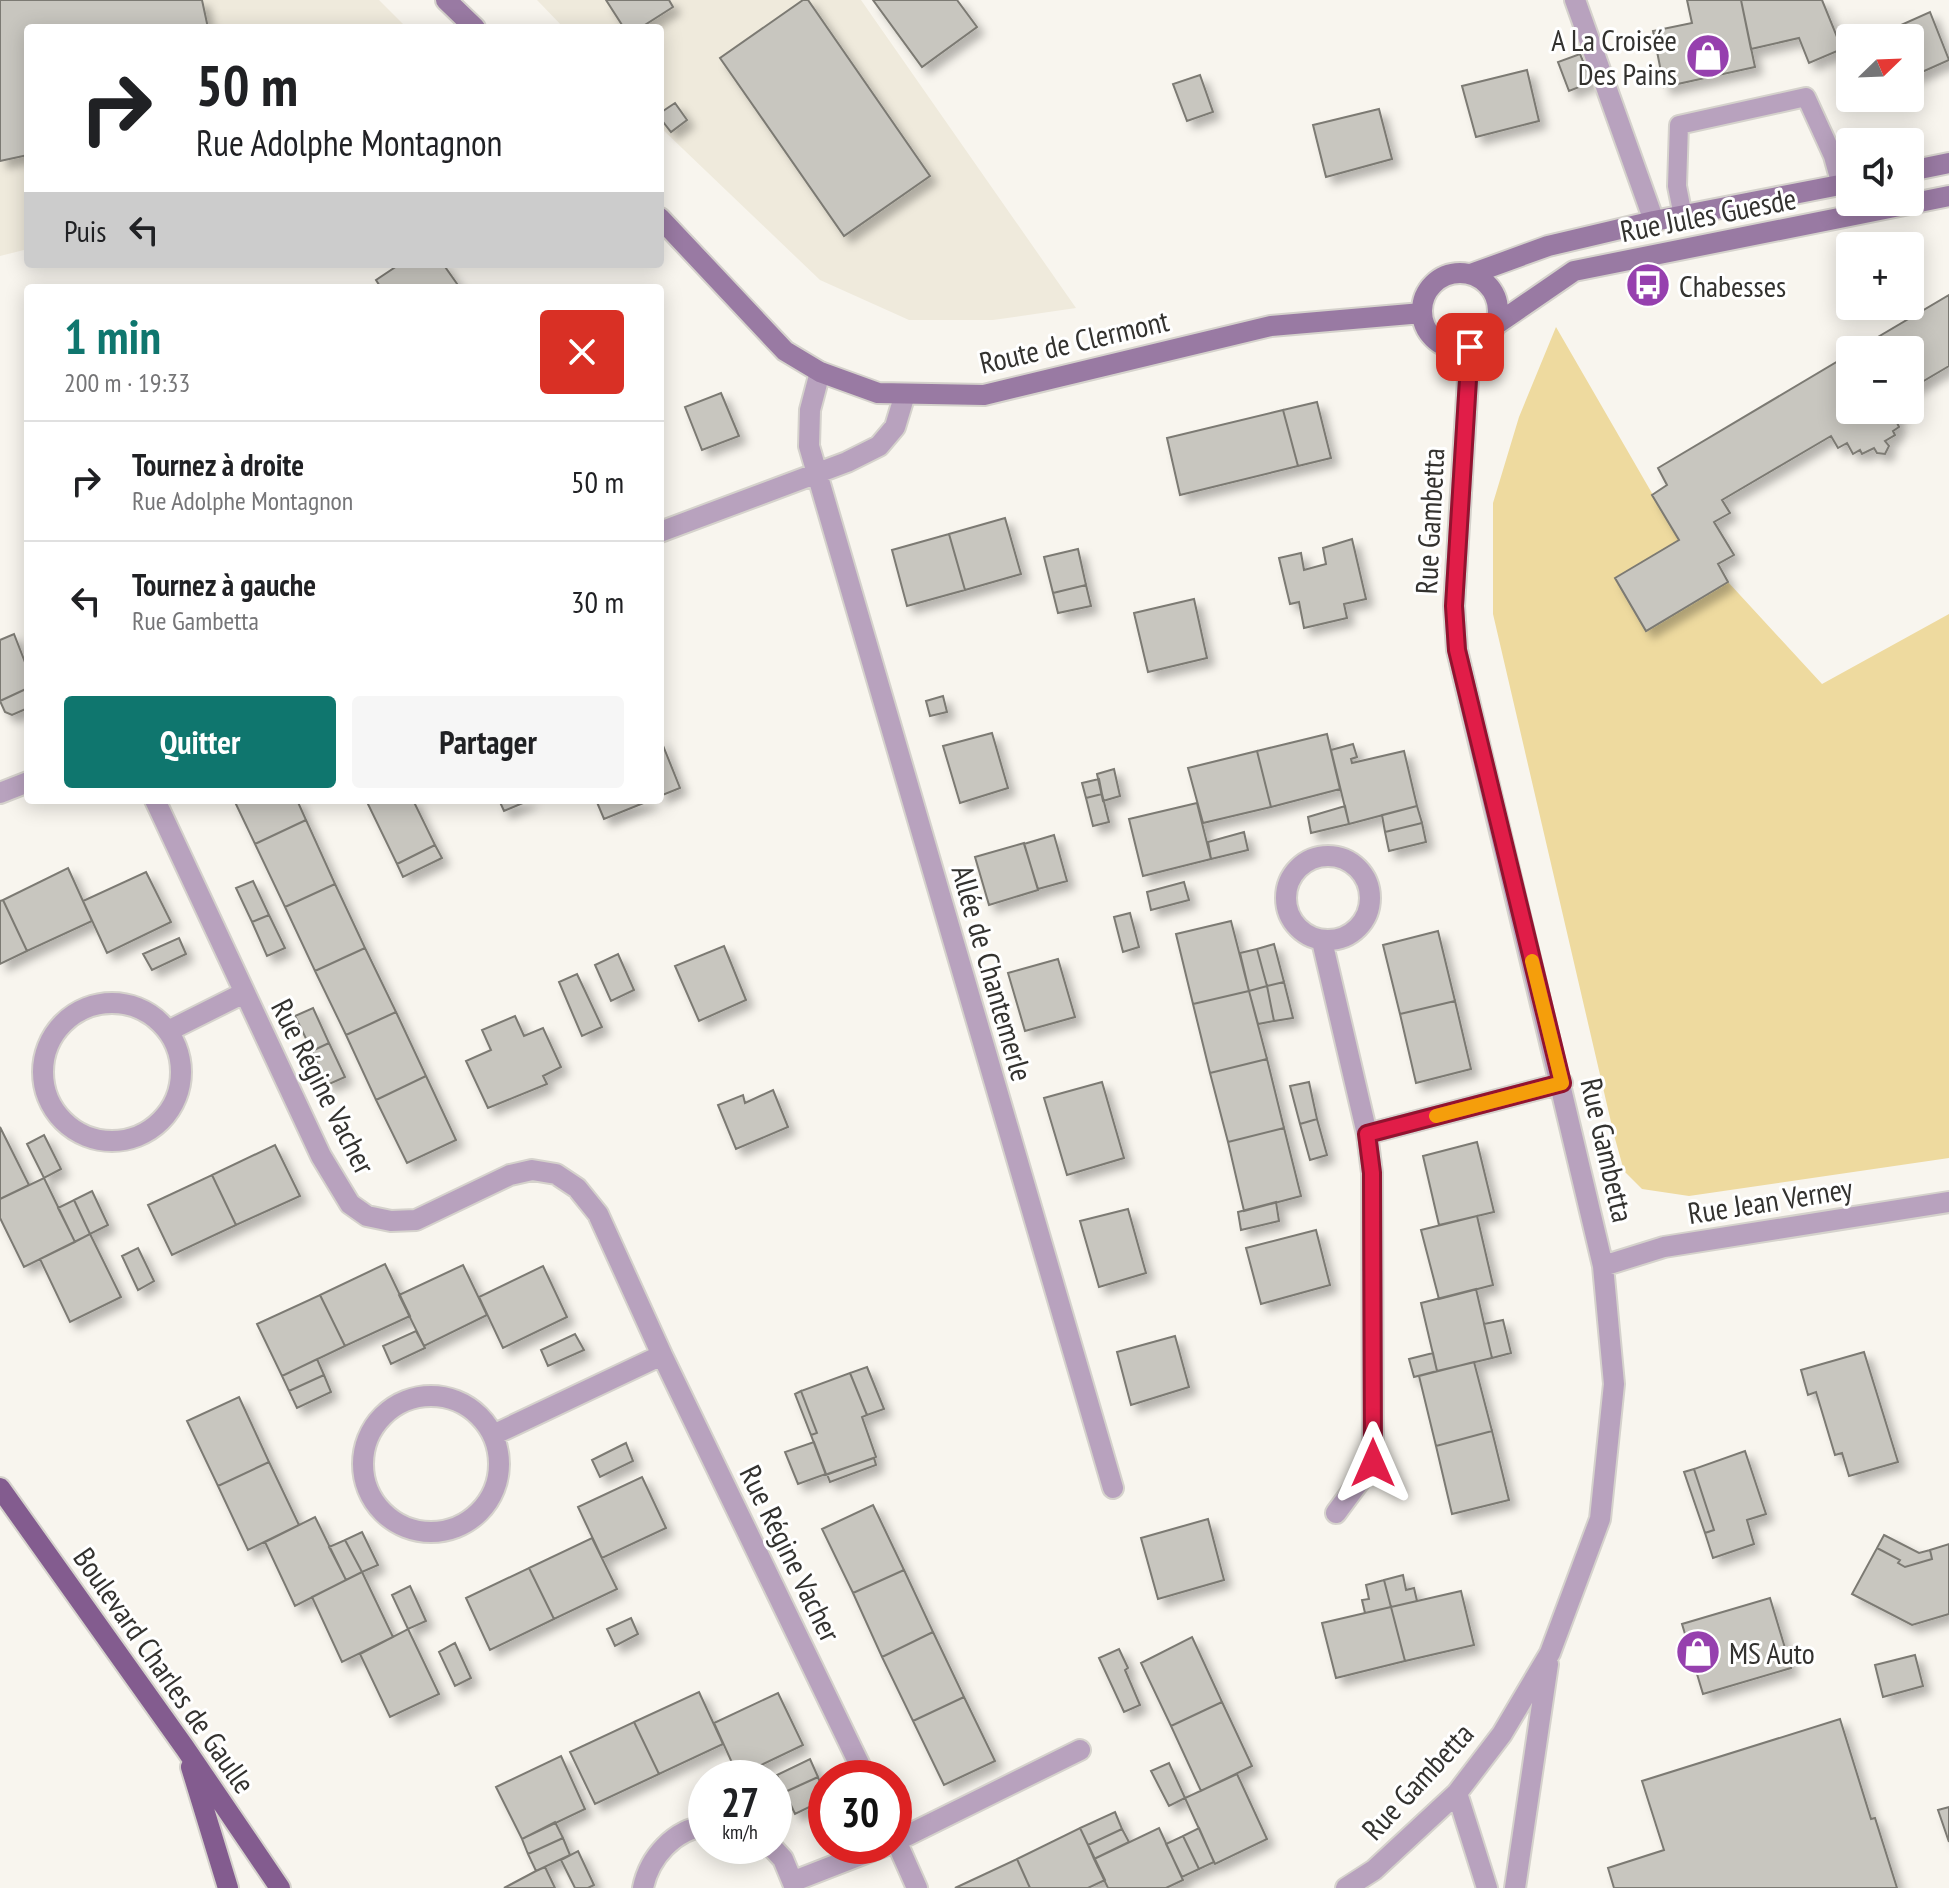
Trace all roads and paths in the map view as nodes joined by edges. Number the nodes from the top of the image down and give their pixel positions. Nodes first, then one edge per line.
1 (446, 0) edge
2 (1575, 0) edge
3 (471, 24) edge
4 (1836, 163) edge
5 (1949, 163) edge
6 (1924, 168) edge
7 (1836, 186) edge
8 (1949, 196) edge
9 (1683, 216) junction
10 (1654, 221) junction
11 (664, 222) edge
12 (1471, 274) junction
13 (1422, 313) junction
14 (1494, 326) junction
15 (1470, 347) junction
16 (820, 372) junction
17 (905, 394) junction
18 (816, 474) junction
19 (664, 531) edge
20 (24, 784) edge
21 (0, 793) edge
22 (157, 804) edge
23 (1322, 941) junction
24 (244, 993) junction
25 (168, 1031) junction
26 (1562, 1083) junction
27 (1367, 1134) junction
28 (1949, 1202) edge
29 (1603, 1266) junction
30 (662, 1355) junction
31 (493, 1435) junction
32 (0, 1488) edge
33 (1113, 1488) dead end
34 (1336, 1513) dead end
35 (1550, 1653) junction
36 (185, 1748) junction
37 (1080, 1750) dead end
38 (857, 1760) edge
39 (1457, 1793) junction
40 (912, 1831) edge
41 (688, 1832) edge
42 (785, 1864) edge
43 (840, 1864) edge
44 (904, 1864) edge
45 (794, 1884) edge
46 (228, 1888) edge
47 (280, 1888) edge
48 (643, 1888) edge
49 (917, 1888) edge
50 (1346, 1888) edge
51 (1487, 1888) edge
52 (1515, 1888) edge

1 - 3 main road
2 - 10 street
4 - 9 lane
5 - 6 main road
7 - 9 main road, Rue Jules Guesde
8 - 14 main road, Rue Jules Guesde
9 - 10 main road, Rue Jules Guesde
10 - 12 main road, Rue Jules Guesde
11 - 16 main road, Route de Clermont
12 - 13 main road
12 - 14 main road
13 - 15 main road
13 - 17 main road, Route de Clermont
14 - 15 main road
15 - 26 street, Rue Gambetta
16 - 17 main road, Route de Clermont
16 - 18 street, Allée de Chantemerle
17 - 18 street
18 - 19 street
18 - 33 street, Allée de Chantemerle
20 - 21 street
22 - 24 street, Rue Régine Vacher
23 - 23 street
23 - 27 street
24 - 25 street, Rue Régine Vacher
24 - 30 street, Rue Régine Vacher
25 - 25 street
26 - 27 street
26 - 29 street, Rue Gambetta
27 - 34 street
28 - 29 street, Rue Jean Verney
29 - 35 street, Rue Gambetta
30 - 31 street
30 - 38 street, Rue Régine Vacher
31 - 31 street
32 - 36 main road, Boulevard Charles de Gaulle
35 - 39 street, Rue Gambetta
35 - 52 street
36 - 46 main road
36 - 47 main road, Boulevard Charles de Gaulle
37 - 40 street
39 - 50 street, Rue Gambetta
39 - 51 street
41 - 48 street
42 - 45 street
43 - 45 street
44 - 49 street

